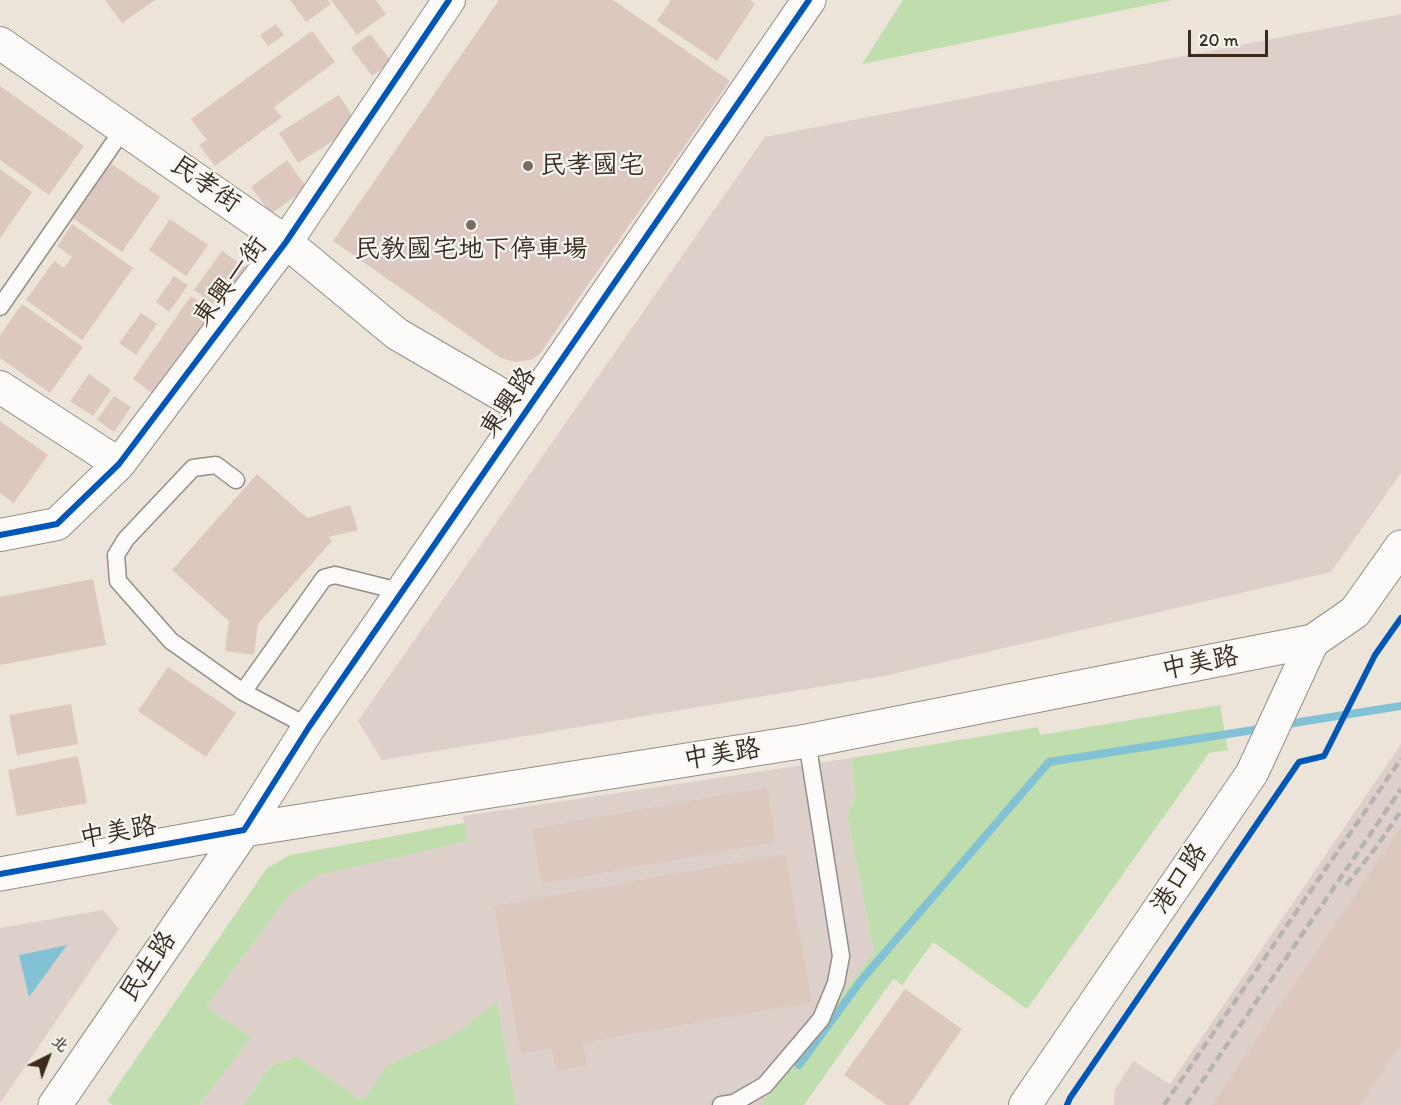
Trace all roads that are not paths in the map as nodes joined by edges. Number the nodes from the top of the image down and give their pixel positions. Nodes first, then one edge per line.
1 (449, 0) edge
2 (809, 0) edge
3 (0, 43) edge
4 (124, 128) junction
5 (286, 242) junction
6 (0, 307) edge
7 (0, 387) edge
8 (528, 410) junction
9 (119, 464) junction
10 (236, 480) dead end
11 (0, 535) edge
12 (1401, 547) edge
13 (403, 592) junction
14 (1313, 641) junction
15 (243, 692) junction
16 (309, 727) junction
17 (807, 741) junction
18 (244, 830) junction
19 (0, 874) edge
20 (55, 1105) edge
21 (721, 1105) edge
22 (1026, 1105) edge

1 - 5 street, 東興一街
2 - 8 main road, 東興路
3 - 4 street, 民孝街
4 - 5 street, 民孝街
4 - 6 lane
5 - 8 street, 民孝街
5 - 9 street, 東興一街
7 - 9 street
8 - 13 main road, 東興路
9 - 11 street, 東興一街
10 - 15 lane
12 - 14 main road, 中美路
13 - 15 lane
13 - 16 main road, 東興路
14 - 17 main road, 中美路
14 - 22 street, 港口路
15 - 16 lane
16 - 18 main road, 東興路
17 - 18 main road, 中美路
17 - 21 lane
18 - 19 main road, 中美路
18 - 20 main road, 民生路

